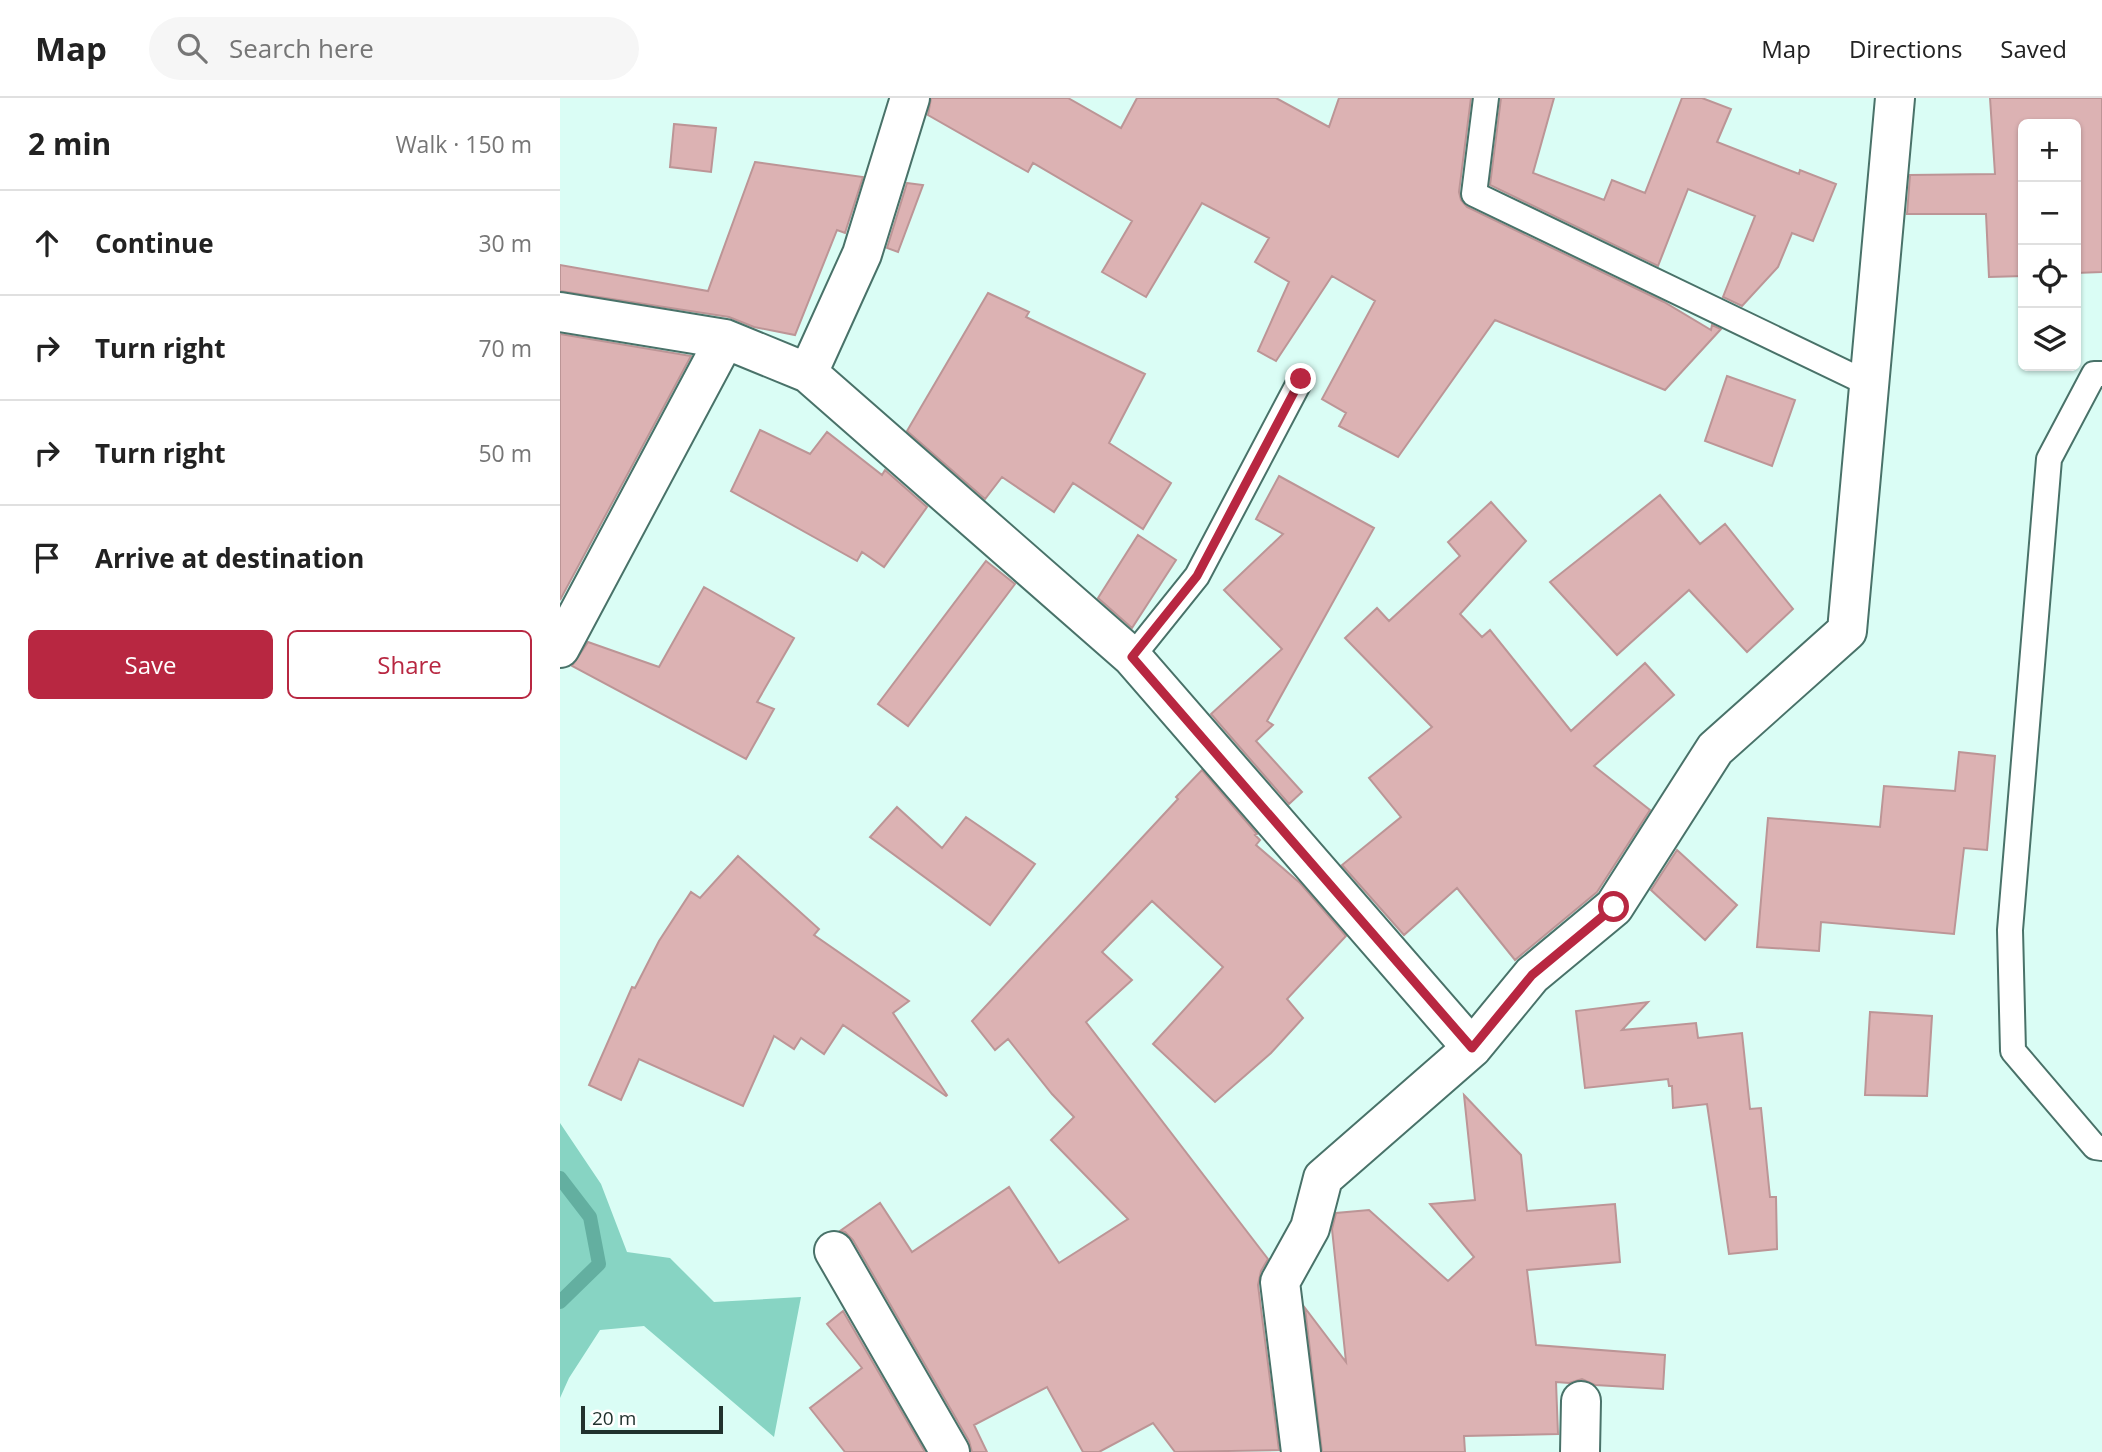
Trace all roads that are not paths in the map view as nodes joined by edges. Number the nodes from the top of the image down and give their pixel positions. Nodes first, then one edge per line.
1 (910, 98) edge
2 (1486, 98) edge
3 (1895, 98) edge
4 (560, 312) edge
5 (725, 339) junction
6 (808, 373) junction
7 (2102, 374) edge
8 (1301, 379) dead end
9 (1870, 384) junction
10 (560, 648) edge
11 (1132, 657) junction
12 (1472, 1048) junction
13 (2102, 1148) edge
14 (834, 1251) dead end
15 (1581, 1401) dead end
16 (950, 1452) edge
17 (1301, 1452) edge
18 (1580, 1452) edge

1 - 6 street
2 - 9 lane
3 - 9 street
4 - 5 street
5 - 6 street
5 - 10 street
6 - 11 street
7 - 13 lane
8 - 11 lane
9 - 12 street
11 - 12 street
12 - 17 street
14 - 16 street
15 - 18 street

